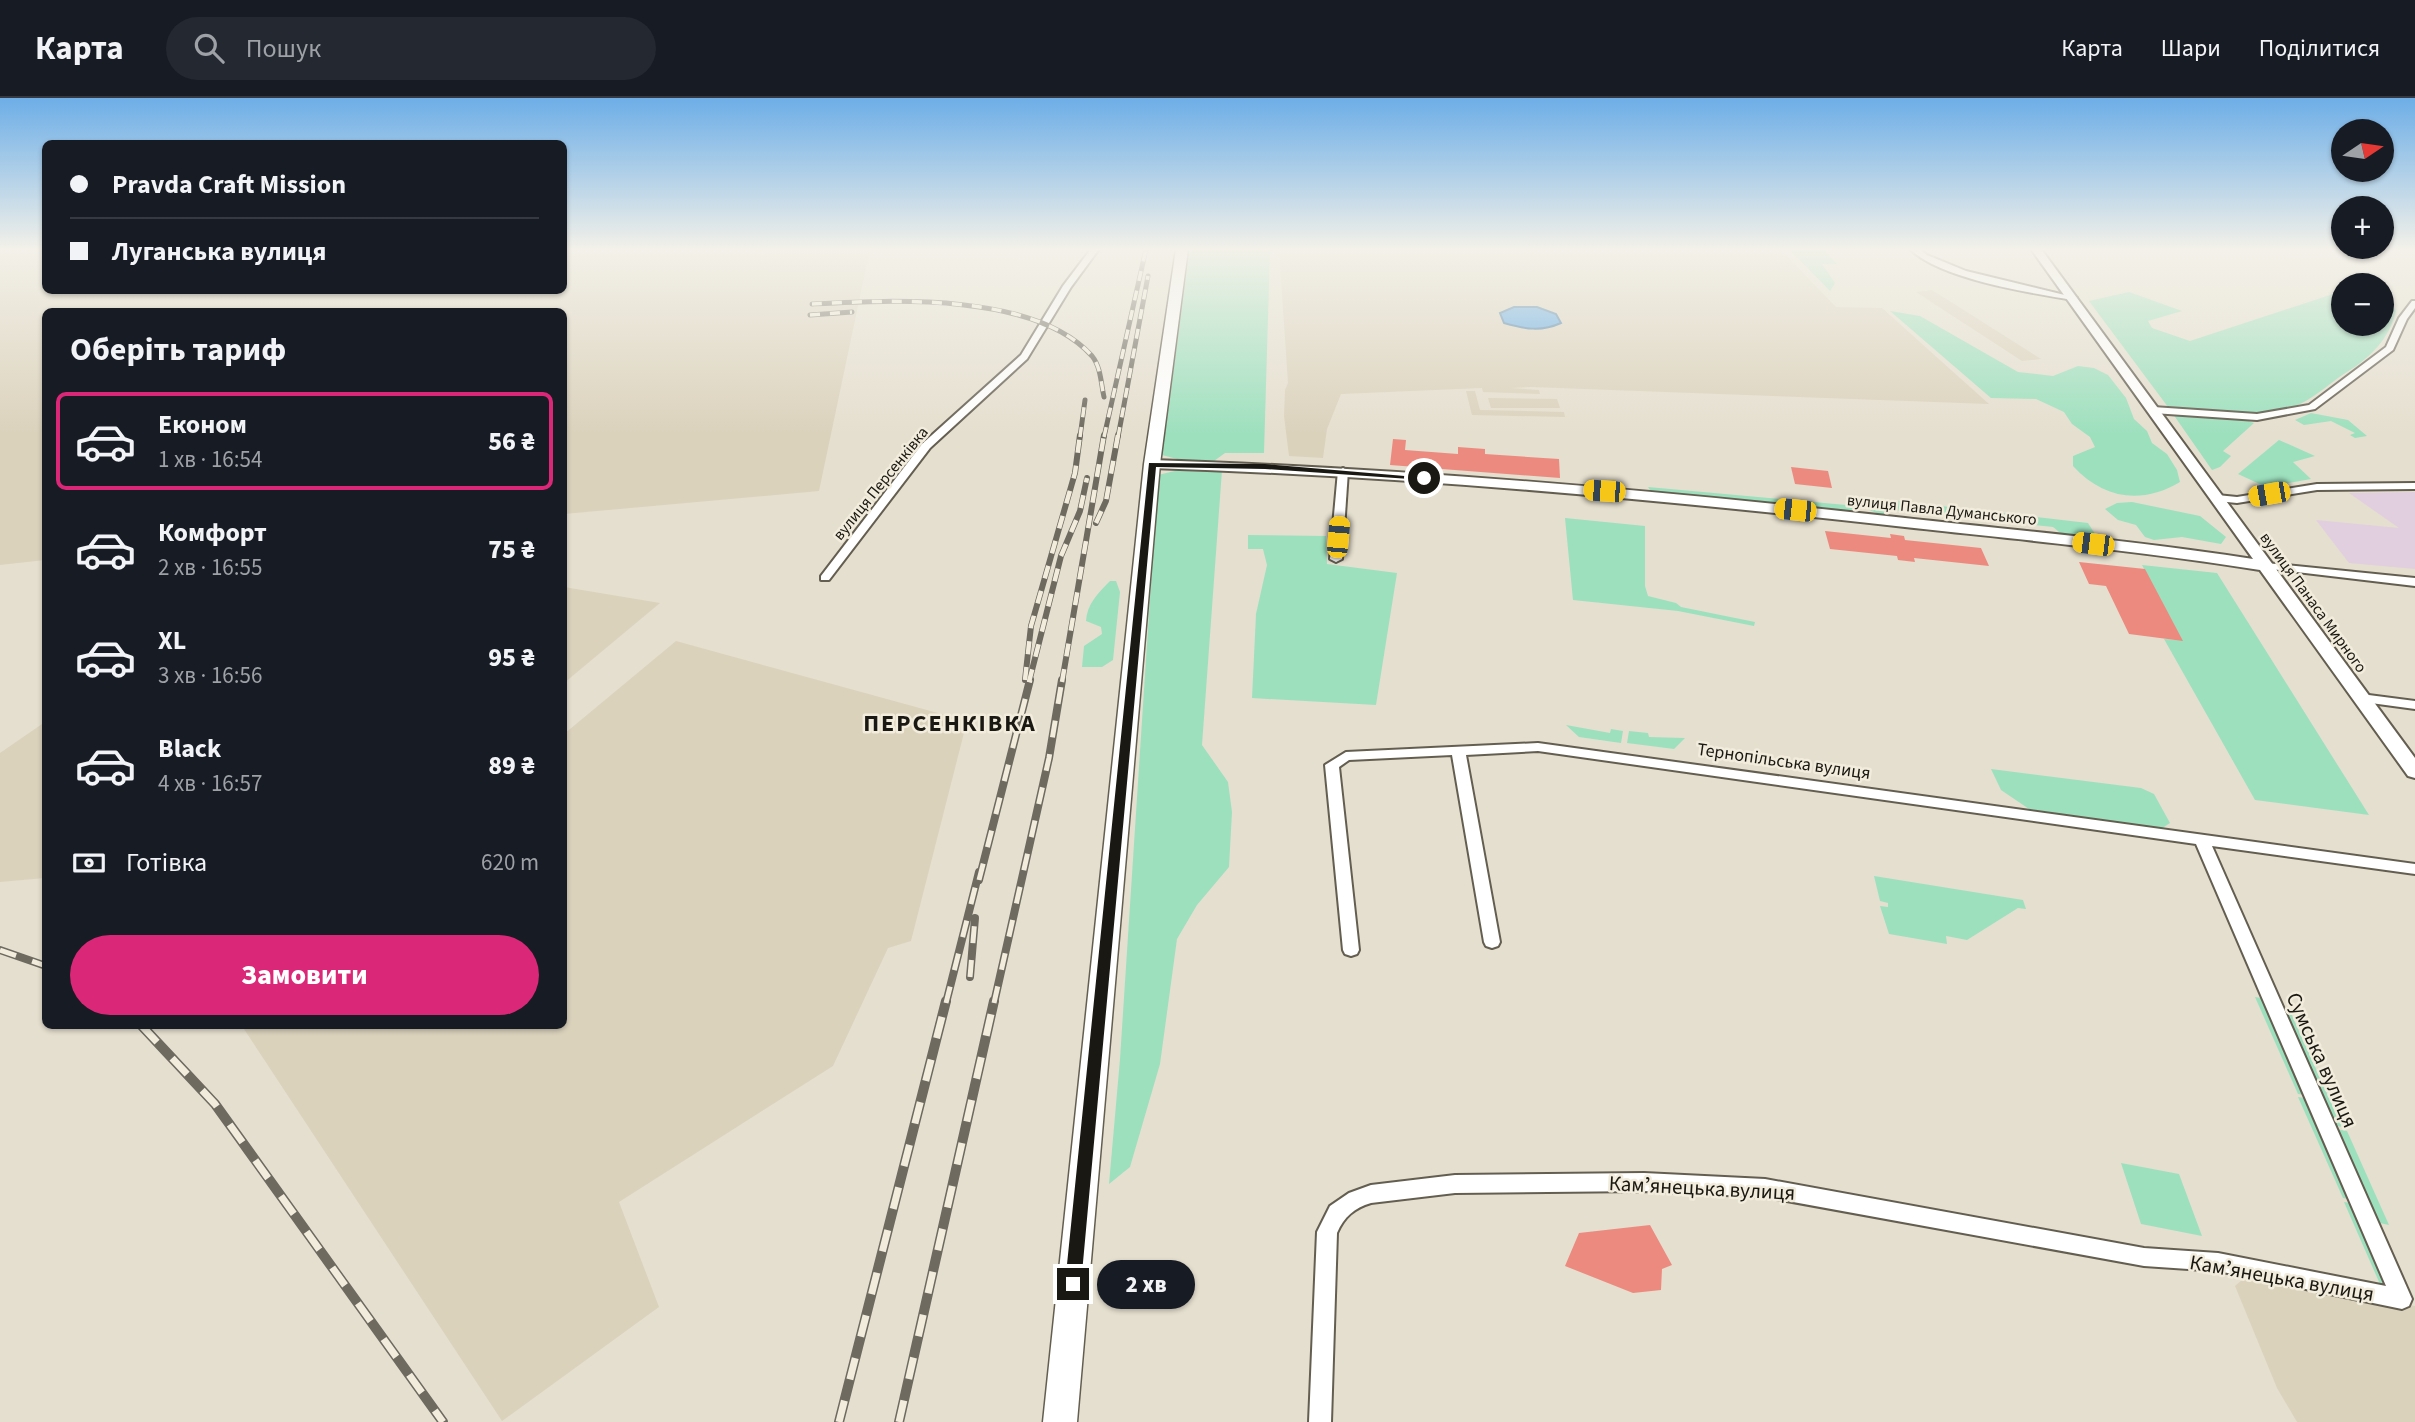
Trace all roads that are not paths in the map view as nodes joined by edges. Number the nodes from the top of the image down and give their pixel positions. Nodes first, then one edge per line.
1 (1052, 311) edge
2 (1173, 311) edge
3 (2082, 311) edge
4 (2409, 311) edge
5 (2153, 410) junction
6 (1152, 464) junction
7 (1343, 471) junction
8 (2415, 486) edge
9 (2217, 498) junction
10 (1336, 559) dead end
11 (2266, 566) junction
12 (825, 578) dead end
13 (2415, 582) edge
14 (2361, 698) junction
15 (2415, 705) edge
16 (1458, 749) junction
17 (2415, 772) edge
18 (2201, 838) junction
19 (2415, 869) edge
20 (1492, 942) dead end
21 (1351, 950) dead end
22 (2402, 1299) joint
23 (1059, 1422) edge
24 (1320, 1422) edge

1 - 12 street, вулиця Персенківка
2 - 6 main road
3 - 5 street, вулиця Панаса Мирного
4 - 5 street
5 - 9 street, вулиця Панаса Мирного
6 - 7 street, вулиця Павла Думанського
6 - 23 main road
7 - 10 street
7 - 11 street, вулиця Павла Думанського
8 - 9 street
9 - 11 street, вулиця Панаса Мирного
11 - 13 street
11 - 14 street, вулиця Панаса Мирного
14 - 15 street
14 - 17 street, вулиця Панаса Мирного
16 - 18 street, Тернопільська вулиця
16 - 20 street
16 - 21 street, Тернопільська вулиця
18 - 19 street, Тернопільська вулиця
18 - 22 street, Сумська вулиця
22 - 24 street, Камʼянецька вулиця

